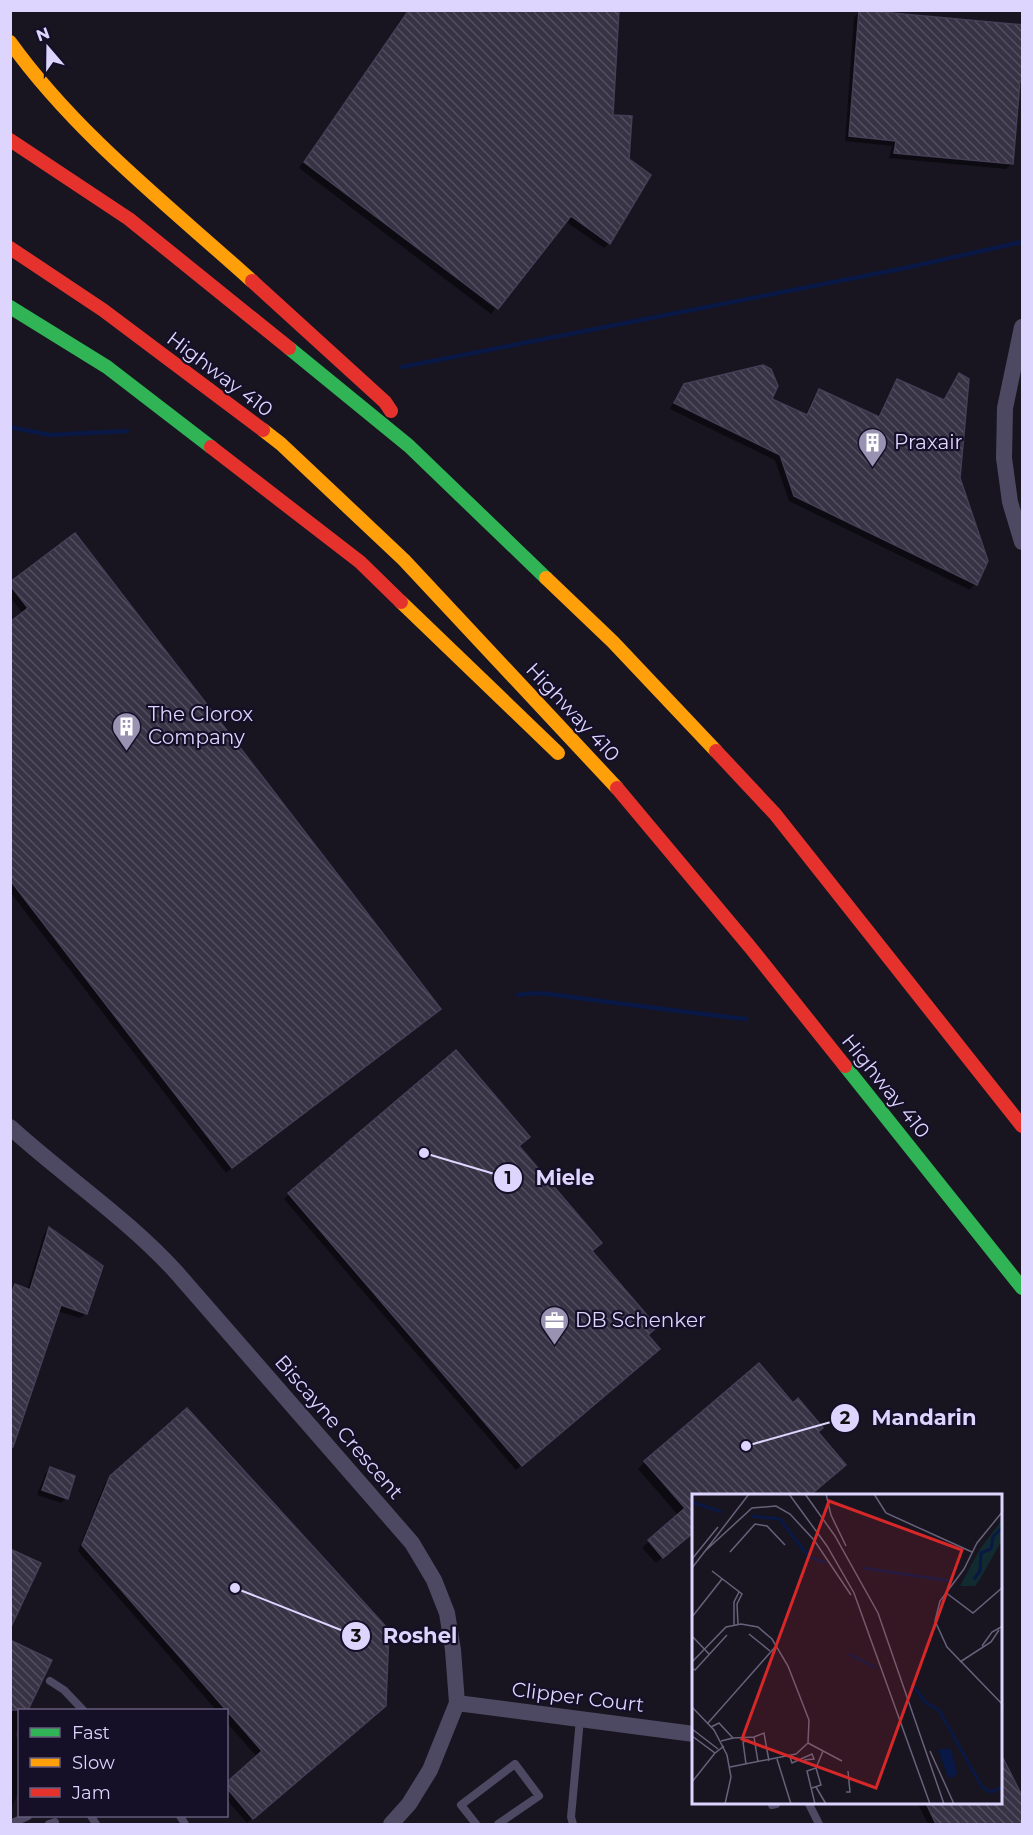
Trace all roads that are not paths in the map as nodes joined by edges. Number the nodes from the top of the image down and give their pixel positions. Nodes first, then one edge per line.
1 (10, 42) edge
2 (10, 140) edge
3 (10, 248) edge
4 (10, 307) edge
5 (1022, 332) edge
6 (409, 446) junction
7 (1023, 542) edge
8 (566, 760) dead end
9 (592, 782) dead end
10 (629, 801) junction
11 (1023, 1126) edge
12 (10, 1127) edge
13 (1023, 1288) edge
14 (50, 1681) dead end
15 (457, 1703) junction
16 (82, 1709) edge
17 (580, 1719) junction
18 (692, 1734) edge
19 (810, 1805) edge
20 (24, 1817) edge
21 (10, 1824) edge
22 (391, 1824) edge
23 (476, 1824) edge
24 (498, 1824) edge
25 (573, 1824) edge
26 (819, 1824) edge

1 - 6 highway
2 - 6 highway
3 - 10 highway, Highway 410
4 - 8 highway
5 - 7 street
6 - 11 highway
9 - 10 highway
10 - 13 highway, Highway 410
12 - 15 street, Biscayne Crescent
14 - 16 lane
15 - 17 street, Clipper Court
15 - 22 street, Biscayne Crescent
17 - 18 street, Clipper Court
17 - 25 lane
19 - 26 lane
20 - 21 lane
23 - 24 lane

